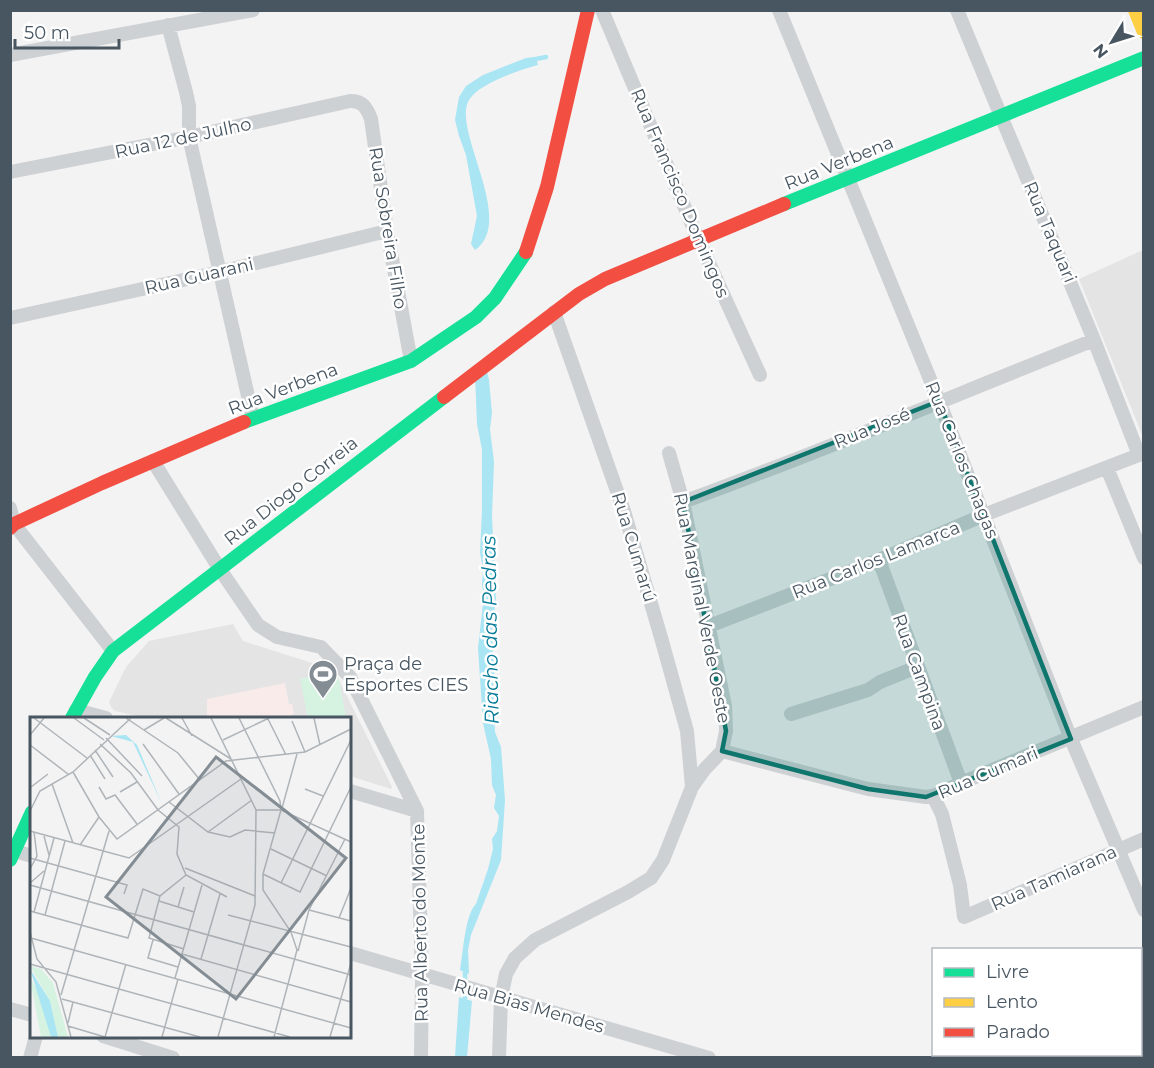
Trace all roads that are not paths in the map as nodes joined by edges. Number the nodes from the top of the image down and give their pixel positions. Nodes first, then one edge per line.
1 (253, 10) edge
2 (588, 10) edge
3 (602, 10) edge
4 (779, 10) edge
5 (957, 10) edge
6 (1135, 10) edge
7 (168, 25) junction
8 (1143, 32) edge
9 (10, 55) edge
10 (1143, 58) edge
11 (355, 101) joint
12 (1002, 117) junction
13 (189, 137) junction
14 (10, 172) edge
15 (847, 180) junction
16 (387, 231) junction
17 (698, 239) junction
18 (220, 272) junction
19 (554, 312) junction
20 (10, 318) edge
21 (1094, 340) junction
22 (411, 362) junction
23 (760, 375) dead end
24 (939, 401) junction
25 (253, 418) junction
26 (669, 453) dead end
27 (1141, 454) edge
28 (153, 461) junction
29 (1107, 468) junction
30 (683, 502) junction
31 (10, 508) edge
32 (984, 515) junction
33 (12, 526) edge
34 (1143, 558) edge
35 (879, 560) junction
36 (219, 568) junction
37 (709, 626) junction
38 (113, 651) junction
39 (917, 667) junction
40 (1143, 707) edge
41 (74, 714) edge
42 (790, 714) dead end
43 (98, 717) edge
44 (1071, 739) junction
45 (722, 751) junction
46 (961, 783) junction
47 (692, 787) junction
48 (351, 791) edge
49 (933, 796) junction
50 (417, 811) junction
51 (30, 817) edge
52 (1143, 839) edge
53 (1119, 849) junction
54 (13, 855) edge
55 (30, 856) edge
56 (1143, 910) edge
57 (351, 953) edge
58 (422, 975) junction
59 (501, 998) junction
60 (10, 1009) edge
61 (30, 1014) edge
62 (35, 1038) edge
63 (109, 1038) edge
64 (30, 1058) edge
65 (173, 1058) edge
66 (422, 1058) edge
67 (499, 1058) edge
68 (708, 1058) edge

1 - 7 street
2 - 22 main road, Rua Verbena
3 - 17 street, Rua Francisco Domingos
4 - 15 street, Rua Carlos Chagas
5 - 12 street, Rua Taquari
6 - 8 main road
7 - 9 street
7 - 13 street
10 - 12 main road, Rua Verbena
11 - 13 street, Rua 12 de Julho
11 - 16 street, Rua Sobreira Filho
12 - 15 main road, Rua Verbena
12 - 21 street, Rua Taquari
13 - 14 street, Rua 12 de Julho
13 - 18 street
15 - 17 main road, Rua Verbena
15 - 24 street, Rua Carlos Chagas
16 - 18 street, Rua Guarani
16 - 22 street, Rua Sobreira Filho
17 - 19 main road, Rua Verbena
17 - 23 street, Rua Francisco Domingos
18 - 20 street, Rua Guarani
18 - 25 street
19 - 36 main road, Rua Diogo Correia
19 - 47 street, Rua Cumarú
21 - 24 street, Rua José
21 - 27 street, Rua Taquari
22 - 25 main road, Rua Verbena
24 - 30 street, Rua José
24 - 32 street, Rua Carlos Chagas
25 - 28 main road, Rua Verbena
26 - 30 street, Rua Marginal Verde Oeste
27 - 29 street, Rua Carlos Lamarca
28 - 33 main road, Rua Verbena
28 - 36 street, Rua Alberto do Monte
29 - 32 street, Rua Carlos Lamarca
29 - 34 street
30 - 37 street, Rua Marginal Verde Oeste
31 - 33 street
32 - 35 street, Rua Carlos Lamarca
32 - 44 street, Rua Carlos Chagas
33 - 38 street
35 - 37 street, Rua Carlos Lamarca
35 - 39 street, Rua Campina
36 - 38 main road, Rua Diogo Correia
36 - 50 street, Rua Alberto do Monte
37 - 45 street, Rua Marginal Verde Oeste
38 - 41 main road, Rua Diogo Correia
39 - 42 street
39 - 46 street, Rua Campina
40 - 44 street, Rua Cumari
41 - 43 street
44 - 46 street, Rua Cumari
44 - 53 street, Rua Carlos Chagas
45 - 47 street
45 - 49 street, Rua Cumari
46 - 49 street, Rua Cumari
47 - 59 street
48 - 50 street
49 - 53 street, Rua Tamiarana
50 - 58 street, Rua Alberto do Monte
51 - 54 main road
52 - 53 street, Rua Tamiarana
53 - 56 street, Rua Carlos Chagas
54 - 55 street
57 - 58 street, Rua Bias Mendes
58 - 59 street, Rua Bias Mendes
58 - 66 street, Rua Alberto do Monte
59 - 67 street
59 - 68 street, Rua Bias Mendes
60 - 61 street
62 - 64 street
63 - 65 street

